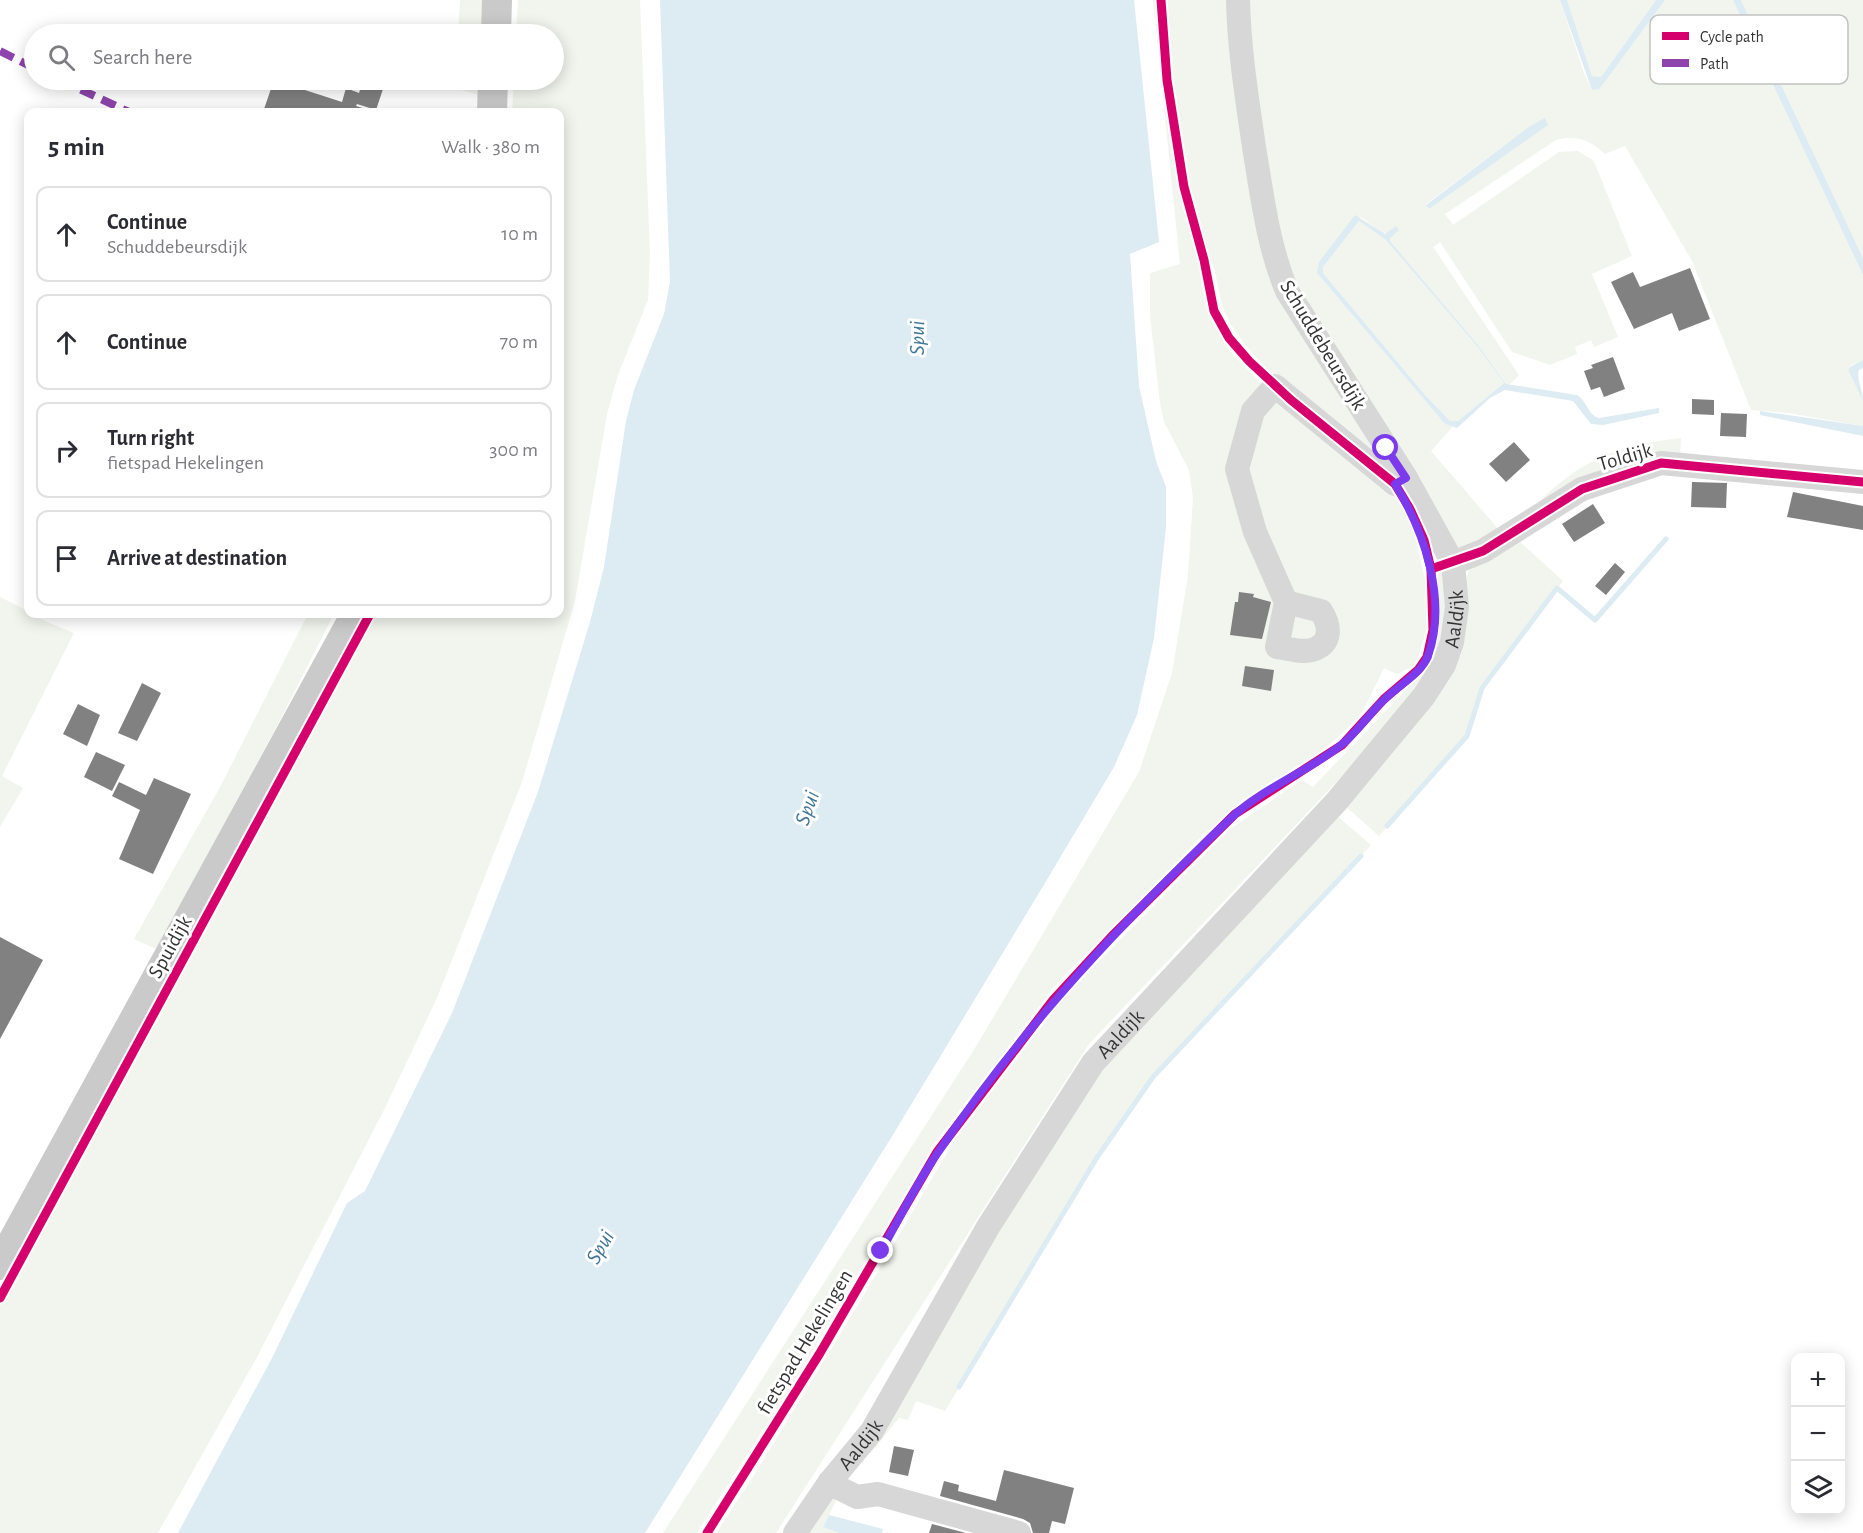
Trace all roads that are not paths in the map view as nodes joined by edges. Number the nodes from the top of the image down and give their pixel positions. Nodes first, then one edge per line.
1 (497, 0) edge
2 (1238, 0) edge
3 (496, 24) edge
4 (493, 90) edge
5 (492, 108) edge
6 (1406, 478) junction
7 (1863, 482) edge
8 (1453, 563) junction
9 (1286, 602) dead end
10 (354, 618) edge
11 (0, 1265) edge
12 (829, 1483) junction
13 (795, 1533) edge
14 (1019, 1533) edge

1 - 3 main road
2 - 6 street, Schuddebeursdijk
4 - 5 main road
6 - 8 street, Schuddebeursdijk
6 - 9 street
7 - 8 street, Toldijk
8 - 12 street, Aaldijk
10 - 11 main road, Spuidijk
12 - 13 street, Aaldijk
12 - 14 street

